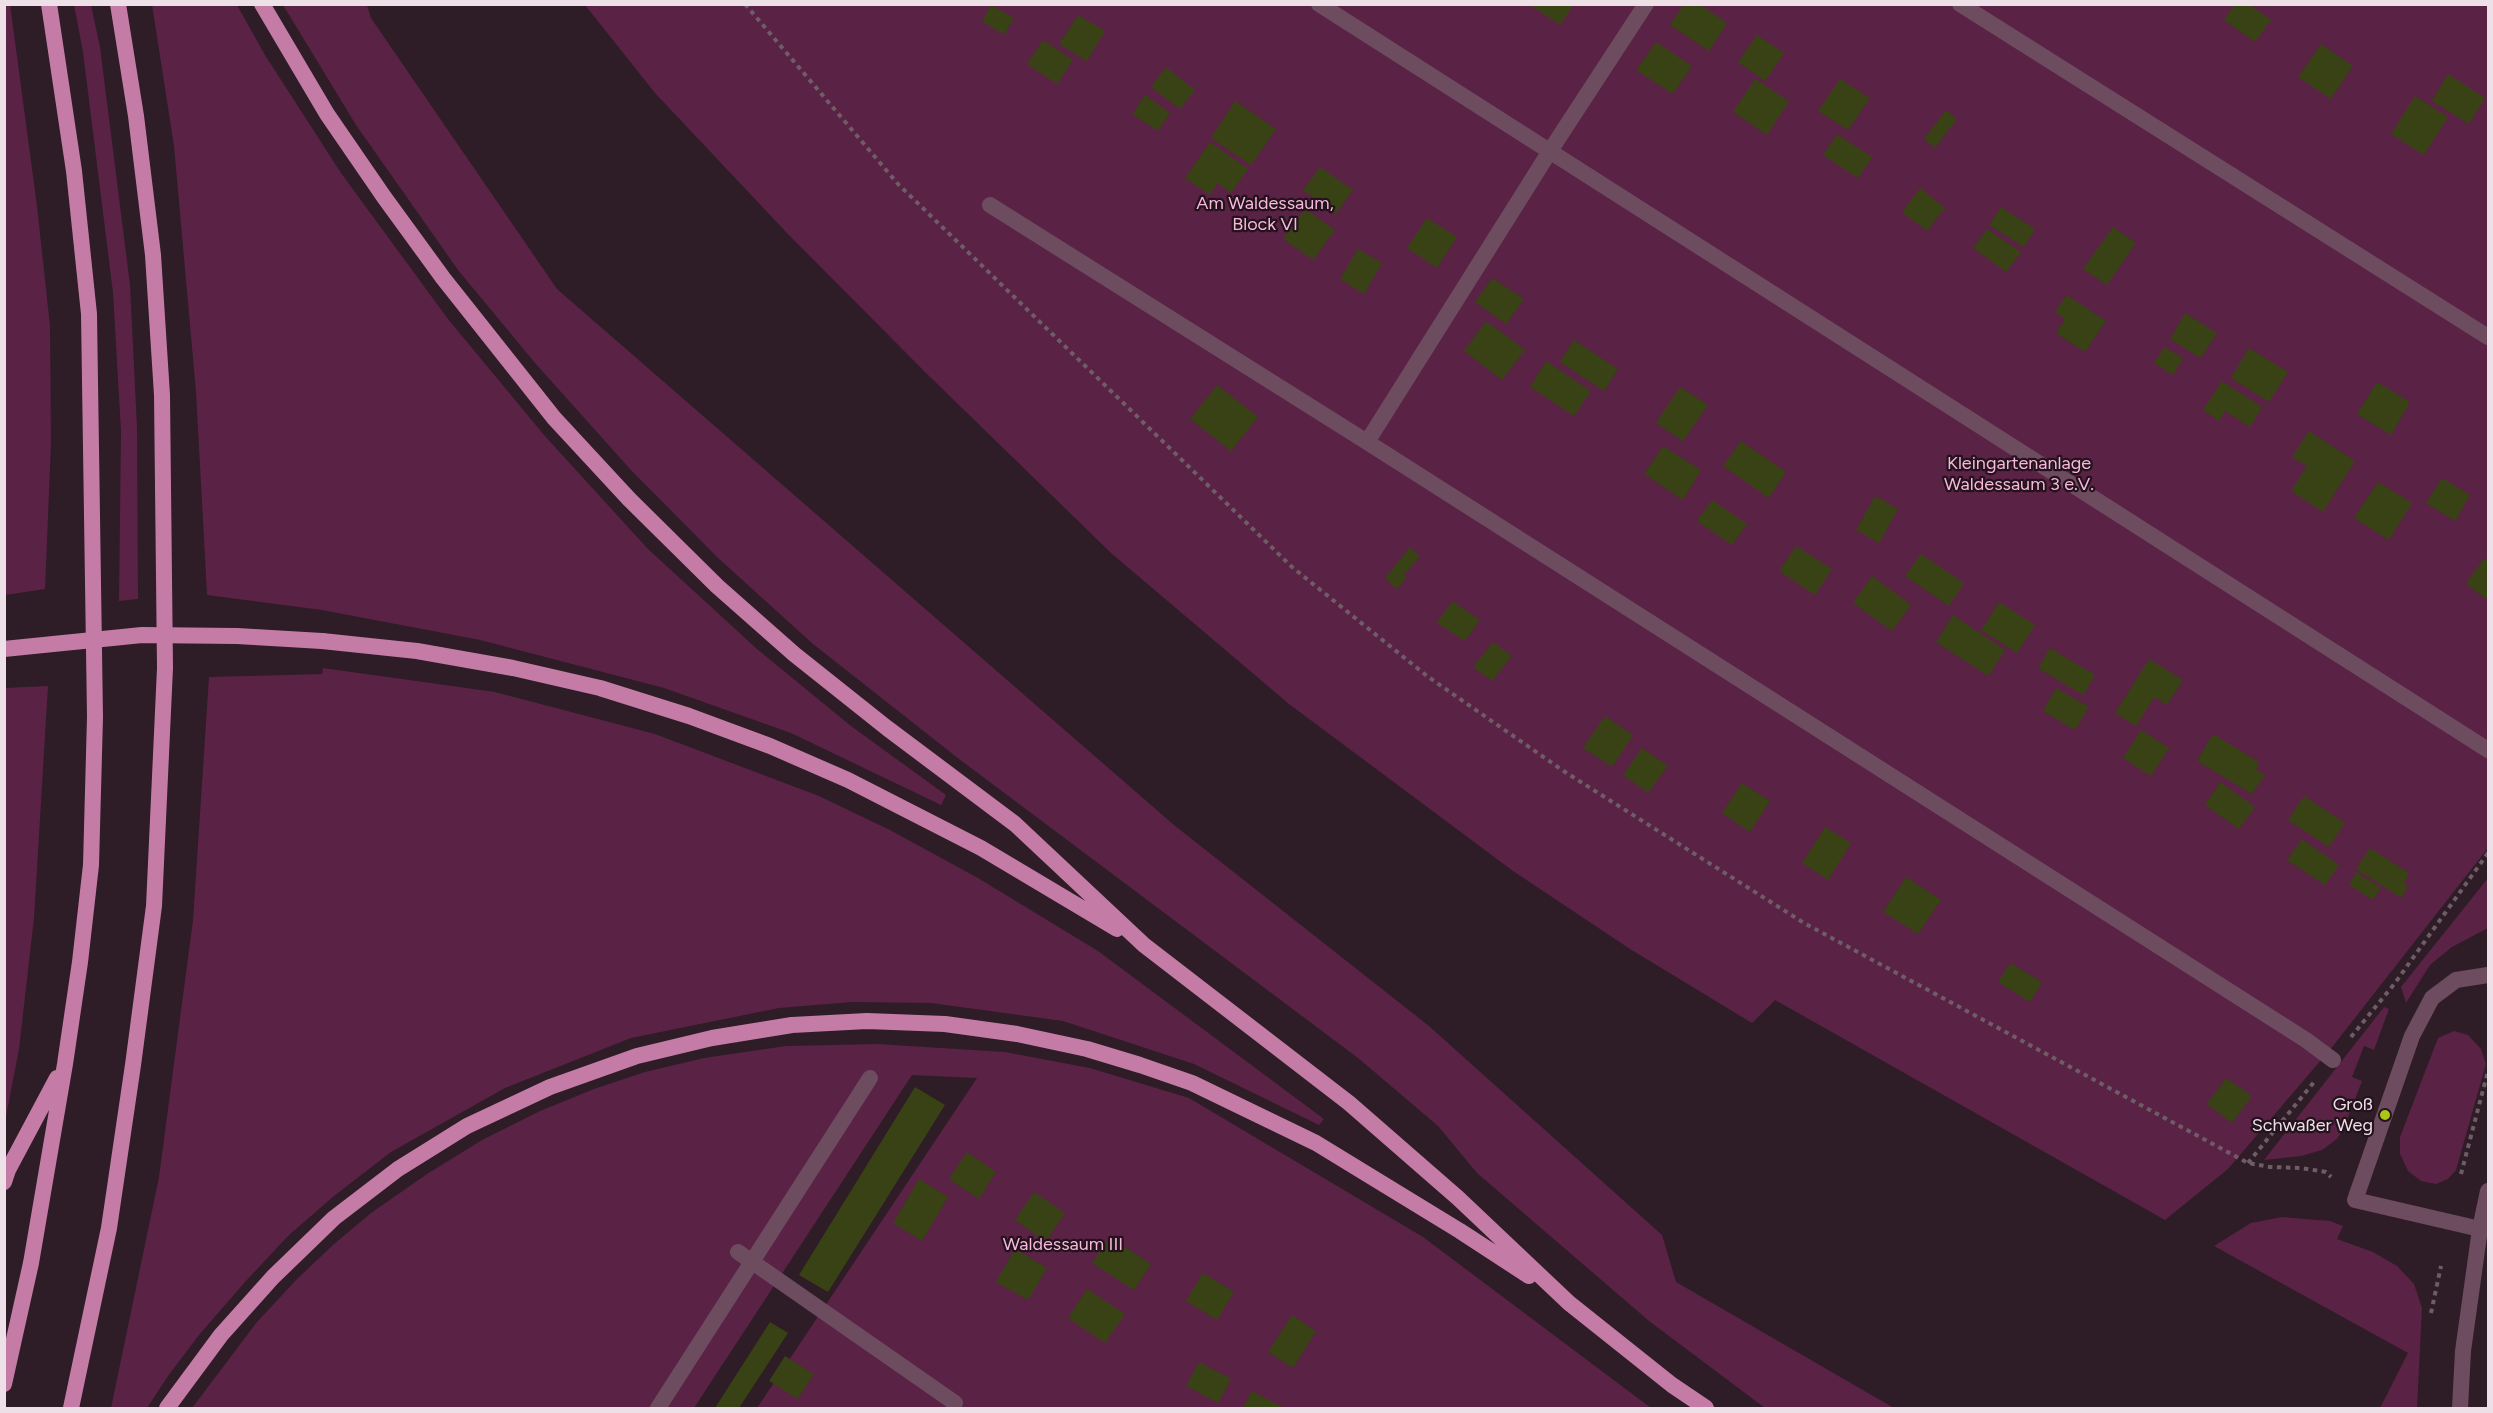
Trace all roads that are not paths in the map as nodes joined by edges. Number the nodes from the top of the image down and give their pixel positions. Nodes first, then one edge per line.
1 (49, 4) edge
2 (118, 4) edge
3 (262, 4) edge
4 (1319, 4) edge
5 (1646, 4) edge
6 (1960, 4) edge
7 (1550, 151) junction
8 (990, 205) dead end
9 (2488, 337) edge
10 (1367, 442) junction
11 (4, 649) edge
12 (2488, 750) edge
13 (1144, 945) junction
14 (2488, 975) edge
15 (2333, 1060) road end
16 (65, 1064) junction
17 (870, 1078) dead end
18 (4, 1182) edge
19 (2488, 1191) edge
20 (2480, 1229) junction
21 (738, 1251) dead end
22 (753, 1262) junction
23 (1569, 1303) junction
24 (4, 1384) edge
25 (957, 1407) edge
26 (71, 1408) edge
27 (168, 1408) edge
28 (658, 1408) edge
29 (1706, 1408) edge
30 (2460, 1408) edge

1 - 16 highway
2 - 26 highway
3 - 13 highway
4 - 7 street
5 - 7 street
6 - 9 street
7 - 10 street
7 - 12 street
8 - 10 street
10 - 15 street
11 - 13 highway, bridge
13 - 23 highway
14 - 20 street
16 - 18 highway
16 - 24 highway
17 - 22 street
19 - 20 street
20 - 30 street
21 - 22 street
22 - 25 street
22 - 28 street
23 - 27 highway
23 - 29 highway

